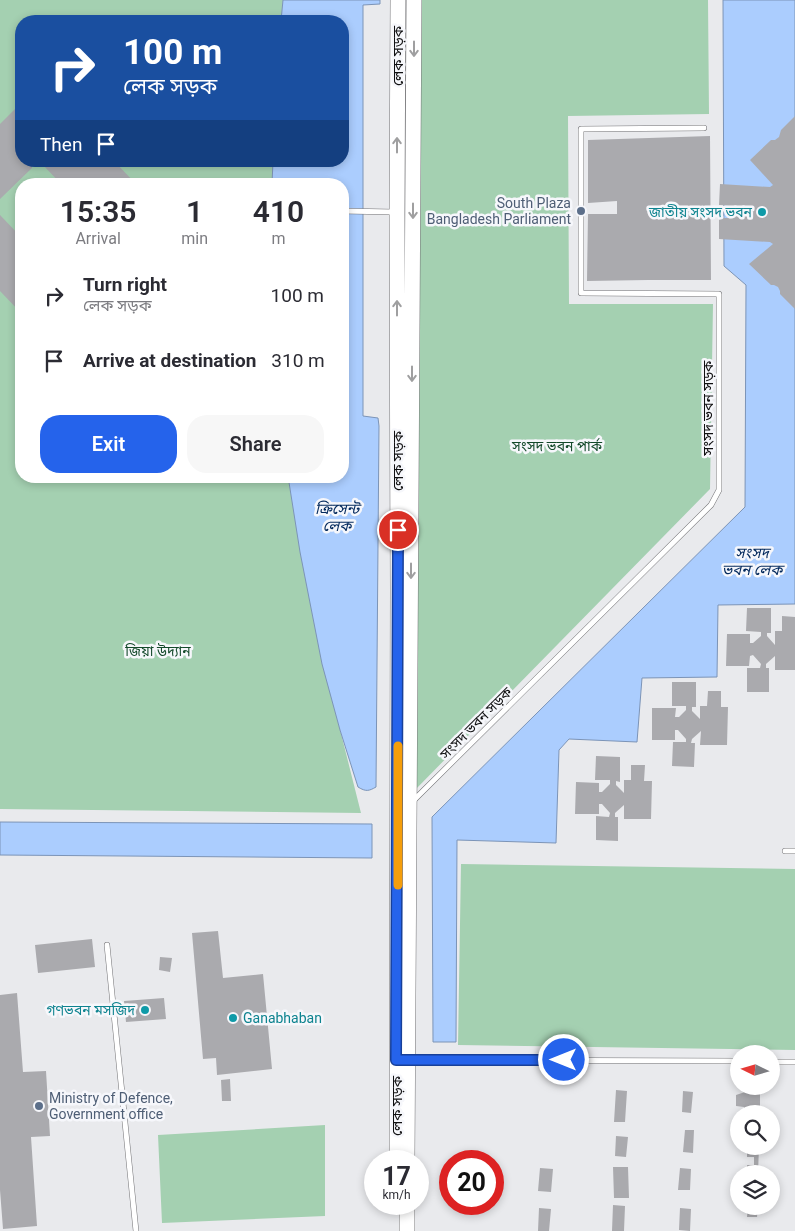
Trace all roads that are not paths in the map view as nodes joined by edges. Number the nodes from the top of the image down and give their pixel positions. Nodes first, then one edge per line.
1 (398, 0) edge
2 (414, 0) edge
3 (704, 128) dead end
4 (349, 211) edge
5 (397, 212) junction
6 (410, 804) junction
7 (398, 815) junction
8 (785, 851) dead end
9 (795, 851) edge
10 (107, 945) dead end
11 (402, 1060) junction
12 (730, 1062) edge
13 (780, 1062) edge
14 (795, 1062) edge
15 (398, 1150) edge
16 (406, 1150) edge
17 (397, 1215) edge
18 (407, 1215) edge
19 (136, 1231) edge
20 (397, 1231) edge
21 (407, 1231) edge

5 -> 1 main road, লেক সড়ক
2 -> 6 main road
3 - 6 lane, সংসদ ভবন সড়ক
4 - 5 lane
7 -> 5 main road, লেক সড়ক
6 - 7 lane, সংসদ ভবন সড়ক
6 - 11 main road
7 - 11 main road, লেক সড়ক
8 - 9 lane
10 - 19 lane
11 - 12 lane
11 - 15 main road, লেক সড়ক
11 - 16 main road
13 - 14 lane
17 - 20 main road
18 - 21 main road

